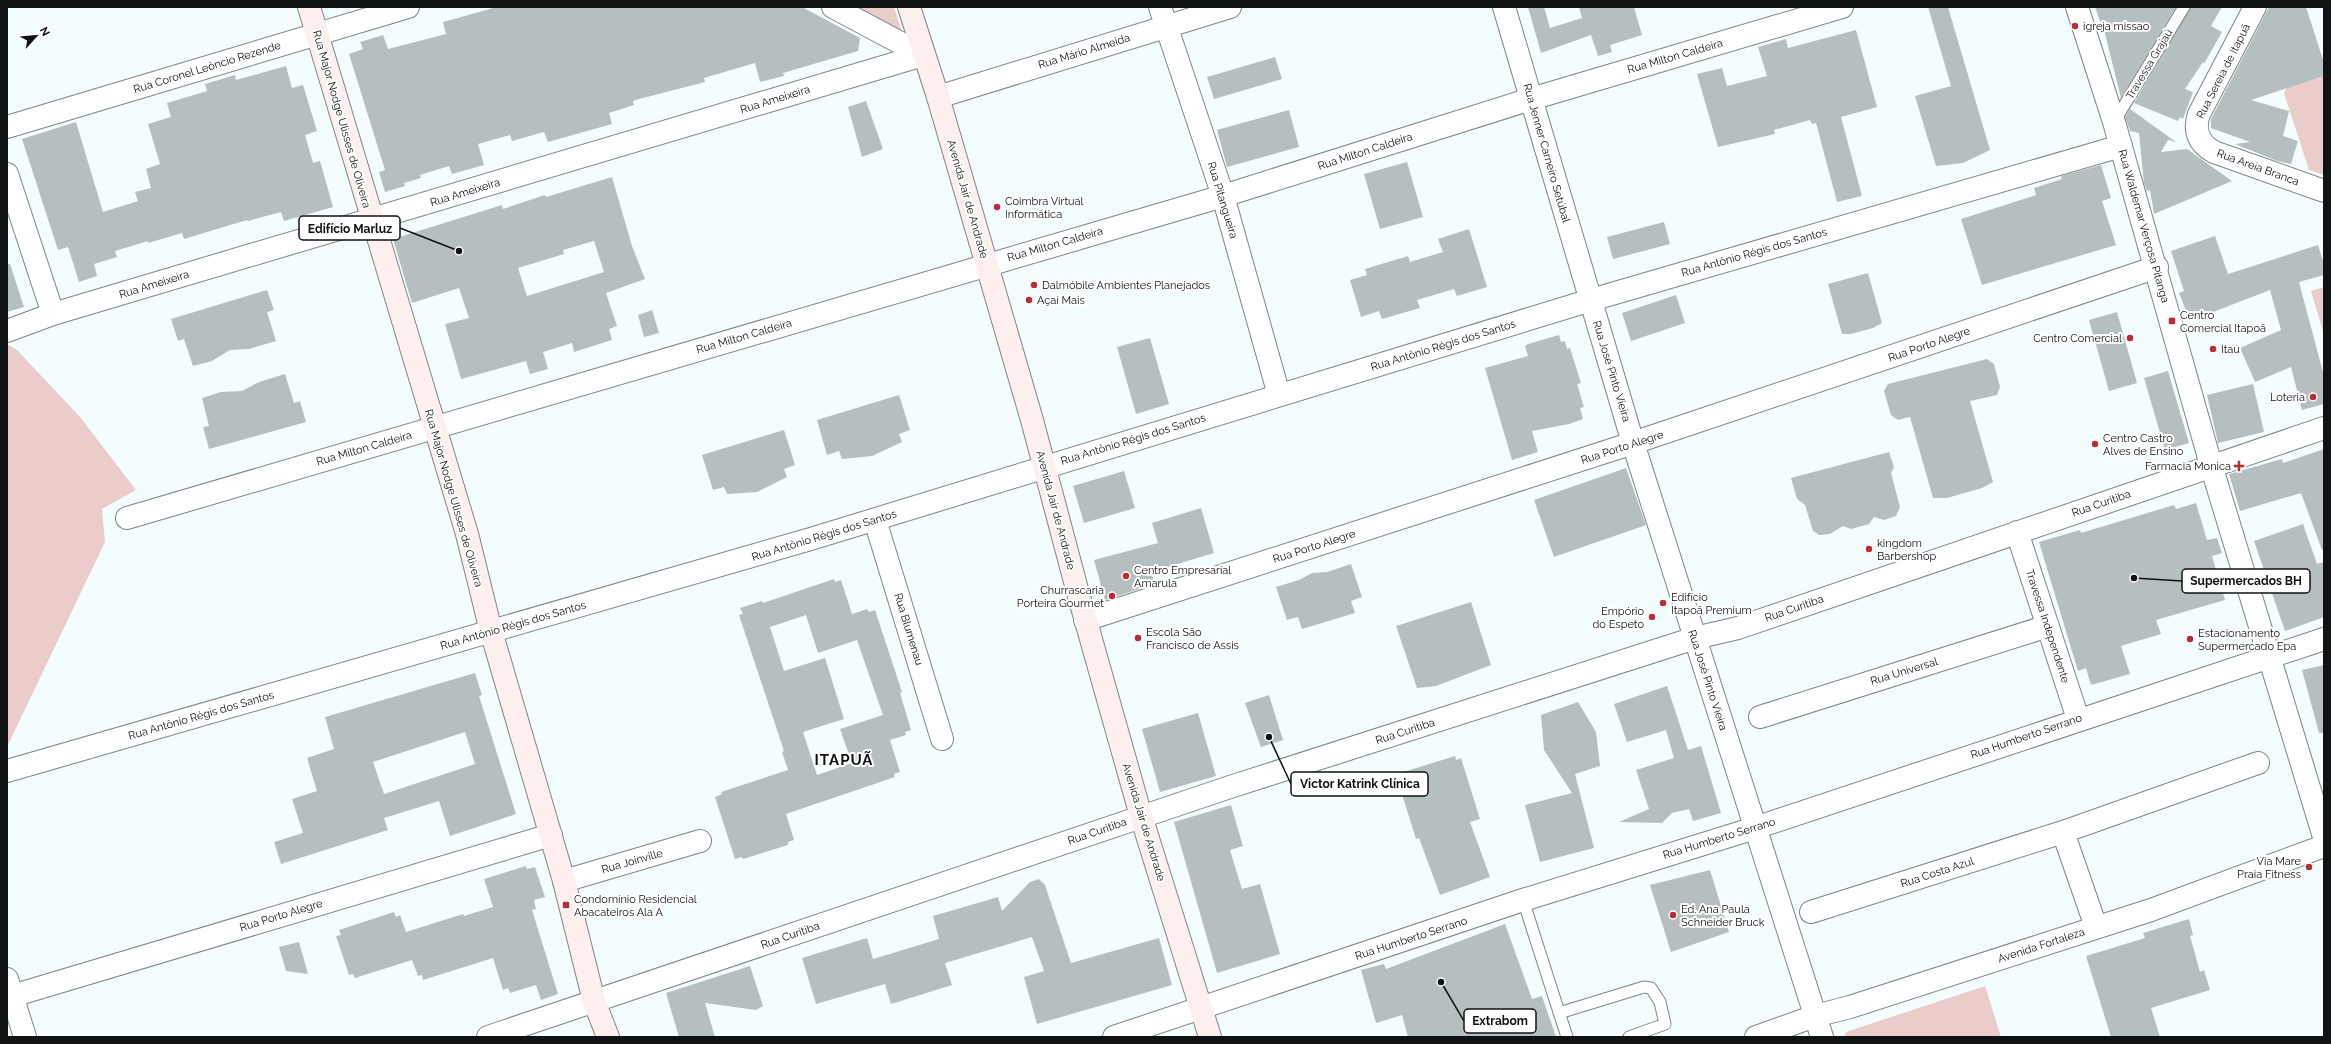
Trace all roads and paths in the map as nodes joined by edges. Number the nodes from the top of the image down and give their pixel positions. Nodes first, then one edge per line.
1 (309, 7) edge
2 (408, 7) edge
3 (833, 7) edge
4 (909, 7) edge
5 (1230, 7) edge
6 (1504, 7) edge
7 (1842, 7) edge
8 (2077, 7) edge
9 (2184, 7) edge
10 (2255, 7) edge
11 (1163, 16) edge
12 (317, 34) junction
13 (923, 55) junction
14 (938, 97) junction
15 (1531, 99) junction
16 (2114, 122) junction
17 (7, 127) edge
18 (2198, 136) joint
19 (2121, 146) junction
20 (7, 174) edge
21 (2324, 191) edge
22 (1223, 196) junction
23 (371, 220) junction
24 (987, 264) junction
25 (2157, 267) junction
26 (1590, 300) junction
27 (53, 314) junction
28 (7, 330) edge
29 (1279, 395) junction
30 (433, 428) junction
31 (2324, 428) edge
32 (1633, 443) junction
33 (2211, 465) junction
34 (1045, 466) junction
35 (127, 518) dead end
36 (875, 520) junction
37 (2017, 532) junction
38 (1085, 620) junction
39 (2048, 626) junction
40 (491, 631) junction
41 (1695, 638) junction
42 (2324, 639) edge
43 (2269, 657) junction
44 (1760, 717) dead end
45 (2078, 719) junction
46 (942, 739) dead end
47 (2258, 763) dead end
48 (7, 771) edge
49 (1141, 816) junction
50 (1755, 828) junction
51 (2063, 832) junction
52 (551, 835) junction
53 (2324, 837) edge
54 (700, 841) dead end
55 (2324, 846) edge
56 (564, 881) junction
57 (1523, 900) junction
58 (1811, 912) dead end
59 (2096, 927) junction
60 (10, 987) edge
61 (594, 1001) junction
62 (1201, 1008) junction
63 (1560, 1013) junction
64 (1815, 1016) junction
65 (25, 1037) edge
66 (488, 1037) edge
67 (608, 1037) edge
68 (1114, 1037) edge
69 (1210, 1037) edge
70 (1567, 1037) edge
71 (1629, 1037) edge
72 (1756, 1037) edge
73 (1822, 1037) edge

1 - 12 main road, Rua Major Nodge Ulisses de Oliveira
2 - 12 street, Rua Coronel Leôncio Rezende
3 - 13 street
4 - 13 main road, Avenida Jair de Andrade
5 - 11 street, Rua Mário Almeida
6 - 15 street, Rua Jenner Carneiro Setúbal
7 - 15 street, Rua Milton Caldeira
8 - 16 street, Rua Waldemar Verçosa Pitanga
9 - 16 lane, Travessa Grajaú
10 - 18 street, Rua Sereia de Itapuã
11 - 14 street, Rua Mário Almeida
11 - 22 street, Rua Pitangueira
12 - 17 street, Rua Coronel Leôncio Rezende
12 - 23 main road, Rua Major Nodge Ulisses de Oliveira
13 - 14 main road, Avenida Jair de Andrade
13 - 23 street, Rua Ameixeira
14 - 24 main road, Avenida Jair de Andrade
15 - 22 street, Rua Milton Caldeira
15 - 26 street, Rua Jenner Carneiro Setúbal
16 - 19 street, Rua Waldemar Verçosa Pitanga
18 - 21 street, Rua Areia Branca
19 - 25 street, Rua Waldemar Verçosa Pitanga
19 - 26 street, Rua Antônio Régis dos Santos
20 - 27 street
22 - 24 street, Rua Milton Caldeira
22 - 29 street, Rua Pitangueira
23 - 27 street, Rua Ameixeira
23 - 30 main road, Rua Major Nodge Ulisses de Oliveira
24 - 30 street, Rua Milton Caldeira
24 - 34 main road, Avenida Jair de Andrade
25 - 32 street, Rua Porto Alegre
25 - 33 street, Rua Waldemar Verçosa Pitanga
26 - 29 street, Rua Antônio Régis dos Santos
26 - 32 street, Rua José Pinto Vieira
27 - 28 street, Rua Ameixeira
29 - 34 street, Rua Antônio Régis dos Santos
30 - 35 street, Rua Milton Caldeira
30 - 40 main road, Rua Major Nodge Ulisses de Oliveira
31 - 33 street, Rua Curitiba
32 - 38 street, Rua Porto Alegre
32 - 41 street, Rua José Pinto Vieira
33 - 37 street, Rua Curitiba
33 - 43 street, Rua Waldemar Verçosa Pitanga
34 - 36 street, Rua Antônio Régis dos Santos
34 - 38 main road, Avenida Jair de Andrade
36 - 40 street, Rua Antônio Régis dos Santos
36 - 46 street, Rua Blumenau
37 - 39 street, Travessa Independente
37 - 41 street, Rua Curitiba
38 - 49 main road, Avenida Jair de Andrade
39 - 44 street, Rua Universal
39 - 45 street, Travessa Independente
40 - 48 street, Rua Antônio Régis dos Santos
40 - 52 main road, Rua Major Nodge Ulisses de Oliveira
41 - 49 street, Rua Curitiba
41 - 50 street, Rua José Pinto Vieira
42 - 43 street, Rua Humberto Serrano
43 - 45 street, Rua Humberto Serrano
43 - 53 street, Rua Waldemar Verçosa Pitanga
45 - 50 street, Rua Humberto Serrano
47 - 51 street, Rua Costa Azul
49 - 61 street, Rua Curitiba
49 - 62 main road, Avenida Jair de Andrade
50 - 57 street, Rua Humberto Serrano
50 - 64 street, Rua José Pinto Vieira
51 - 58 street, Rua Costa Azul
51 - 59 street
52 - 56 main road, Rua Major Nodge Ulisses de Oliveira
52 - 60 street, Rua Porto Alegre
54 - 56 street, Rua Joinville
55 - 59 street, Avenida Fortaleza
56 - 61 main road, Rua Major Nodge Ulisses de Oliveira
57 - 62 street, Rua Humberto Serrano
57 - 63 lane
59 - 64 street, Avenida Fortaleza
60 - 65 street
61 - 66 street, Rua Curitiba
61 - 67 main road, Rua Major Nodge Ulisses de Oliveira
62 - 68 street, Rua Humberto Serrano
62 - 69 main road, Avenida Jair de Andrade
63 - 70 lane
63 - 71 lane
64 - 72 street, Avenida Fortaleza
64 - 73 street, Rua José Pinto Vieira

